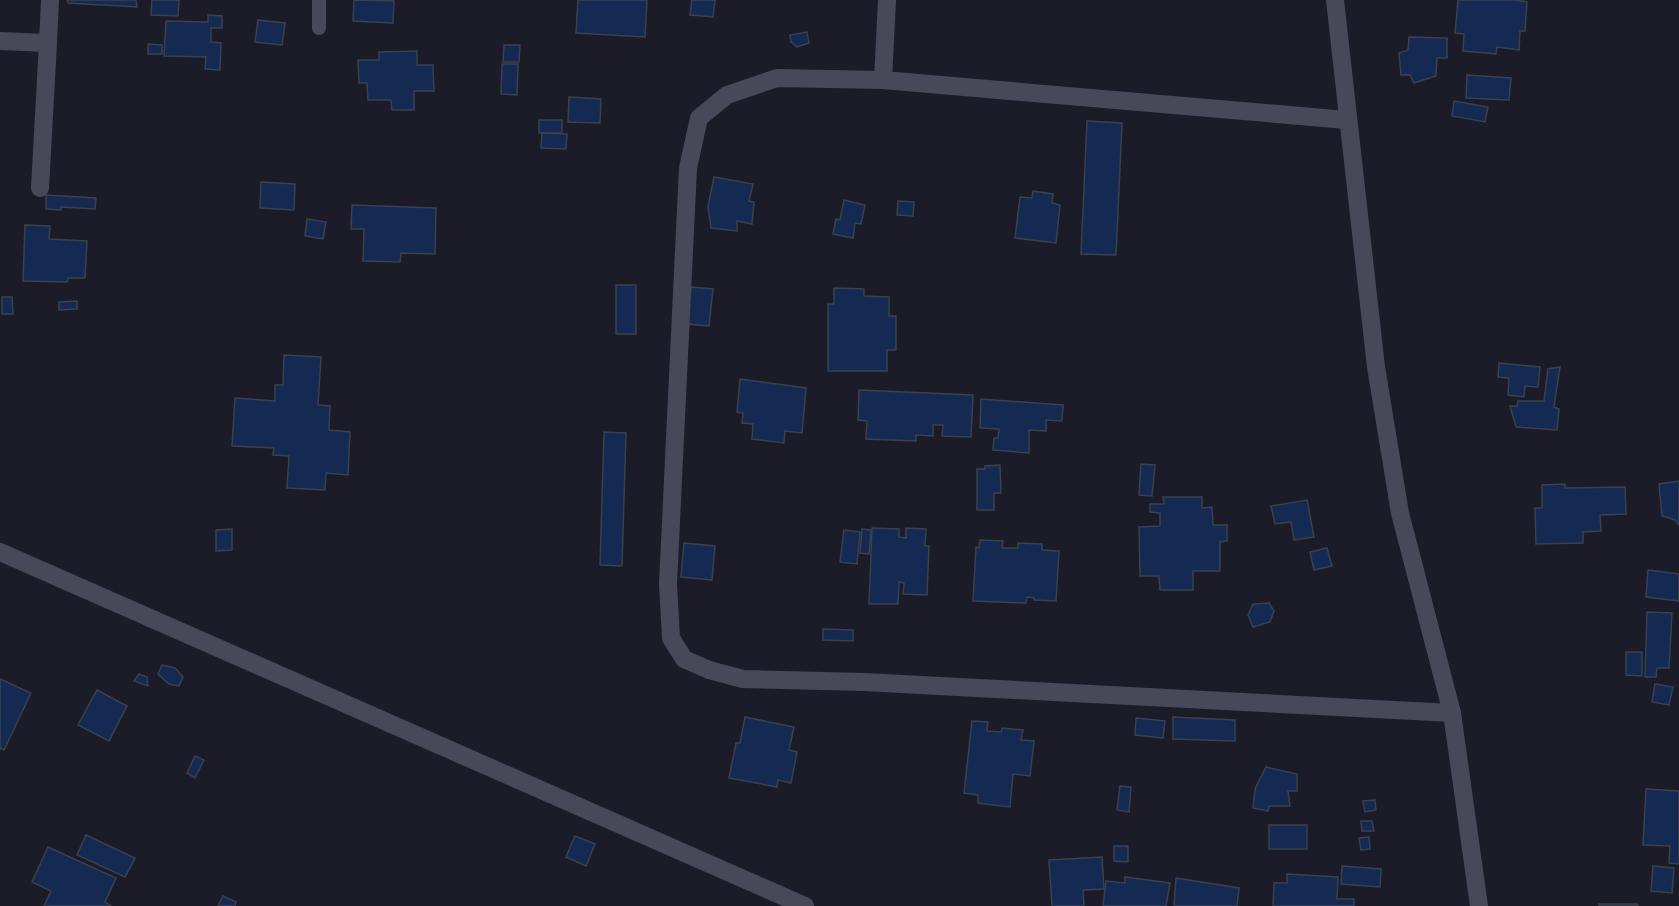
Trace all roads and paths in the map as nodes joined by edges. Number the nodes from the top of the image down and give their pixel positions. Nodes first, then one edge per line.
1 (50, 0) edge
2 (319, 0) edge
3 (887, 0) edge
4 (1335, 0) edge
5 (319, 28) dead end
6 (0, 41) edge
7 (48, 43) junction
8 (883, 80) junction
9 (1347, 120) junction
10 (40, 188) dead end
11 (0, 552) edge
12 (1452, 713) junction
13 (805, 906) edge
14 (1479, 906) edge

1 - 7 street
2 - 5 lane
3 - 8 street
4 - 9 street
6 - 7 street
7 - 10 street
8 - 9 street
8 - 12 street
9 - 12 street
11 - 13 street
12 - 14 street

